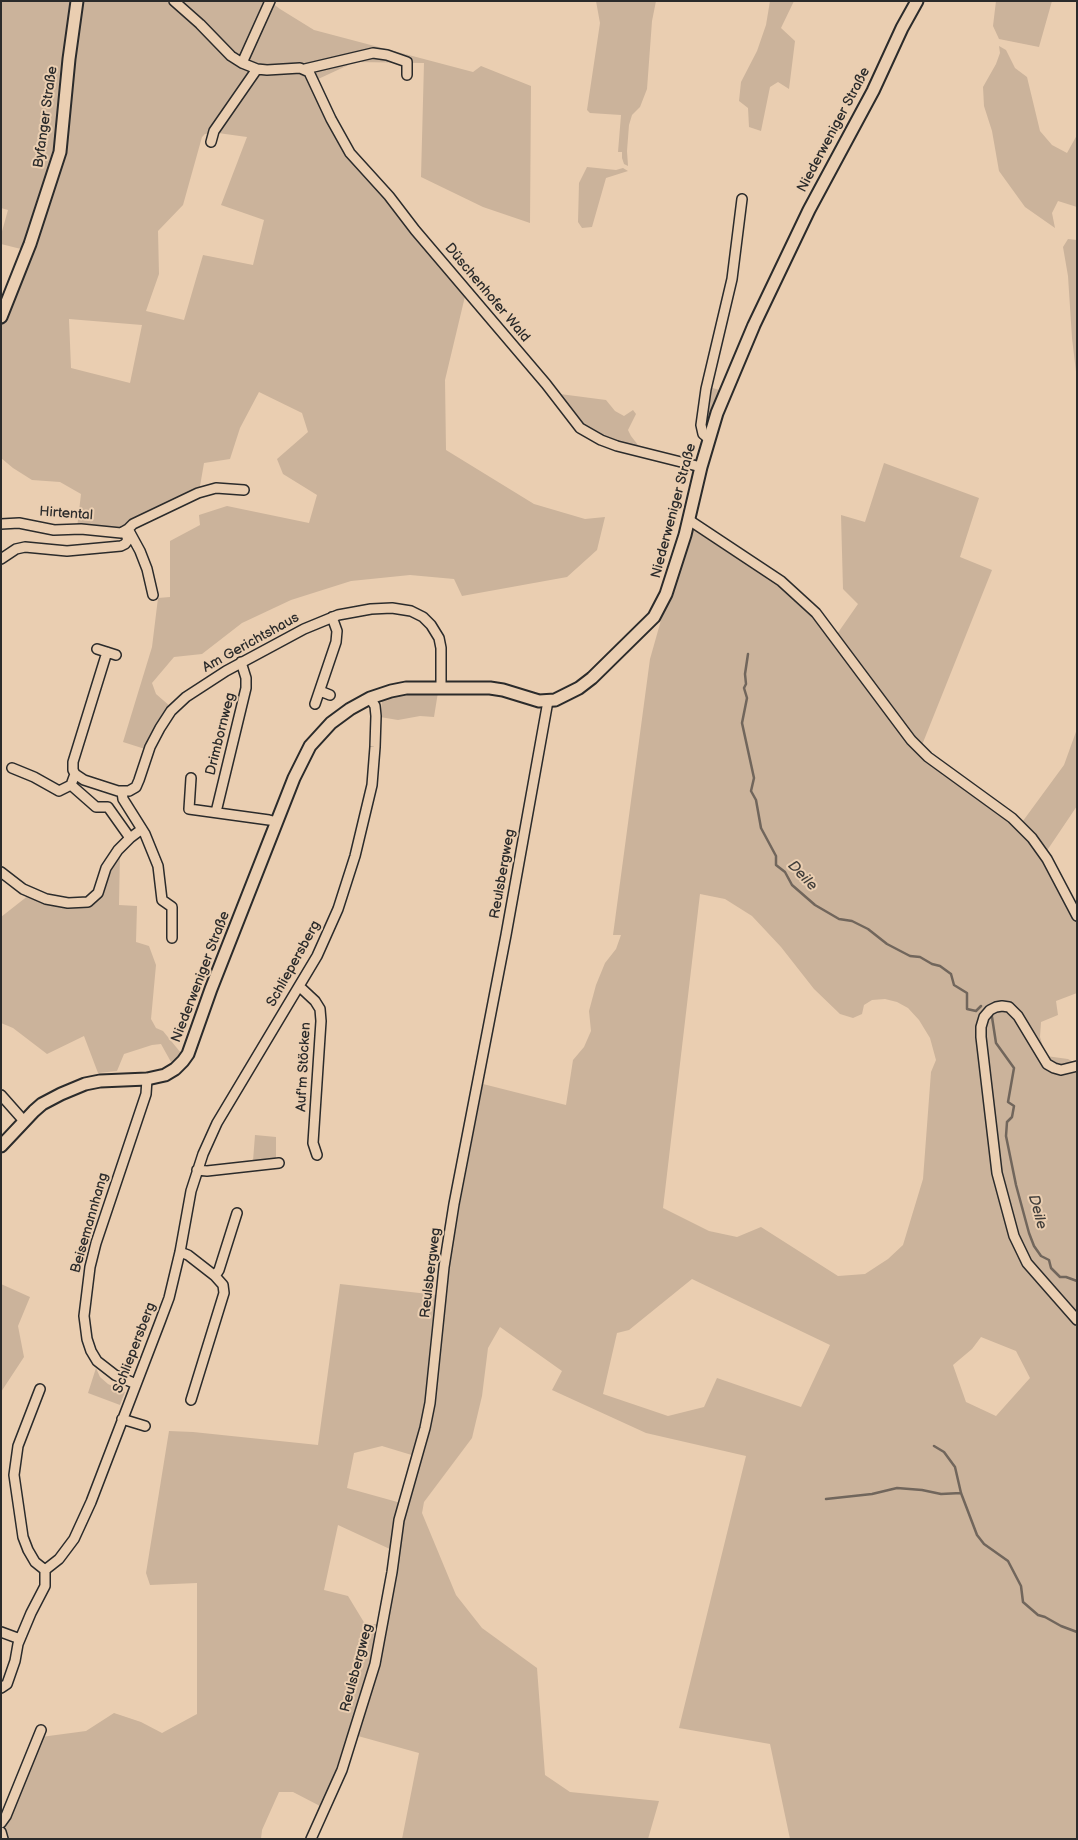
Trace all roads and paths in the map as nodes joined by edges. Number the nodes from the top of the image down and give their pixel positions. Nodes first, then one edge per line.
1 (77, 1) edge
2 (174, 1) edge
3 (270, 1) edge
4 (917, 1) edge
5 (242, 63) junction
6 (257, 69) junction
7 (306, 69) junction
8 (407, 75) dead end
9 (211, 142) dead end
10 (742, 199) dead end
11 (1, 317) edge
12 (709, 439) junction
13 (701, 467) junction
14 (244, 490) dead end
15 (689, 520) junction
16 (1, 524) edge
17 (127, 530) junction
18 (1, 559) edge
19 (152, 596) dead end
20 (332, 617) junction
21 (97, 649) dead end
22 (241, 662) junction
23 (441, 687) junction
24 (320, 691) junction
25 (330, 694) dead end
26 (370, 698) junction
27 (548, 702) junction
28 (314, 704) dead end
29 (12, 768) dead end
30 (75, 774) junction
31 (191, 778) dead end
32 (71, 785) junction
33 (122, 792) junction
34 (216, 812) junction
35 (277, 822) junction
36 (142, 829) junction
37 (130, 838) junction
38 (1, 872) edge
39 (1077, 916) edge
40 (172, 938) dead end
41 (300, 987) junction
42 (1077, 1066) edge
43 (147, 1079) junction
44 (1, 1095) edge
45 (24, 1121) junction
46 (1, 1146) edge
47 (317, 1155) dead end
48 (279, 1163) dead end
49 (197, 1170) junction
50 (237, 1213) dead end
51 (180, 1252) junction
52 (215, 1276) junction
53 (1077, 1320) edge
54 (136, 1384) junction
55 (40, 1389) dead end
56 (190, 1400) dead end
57 (122, 1419) junction
58 (145, 1426) dead end
59 (45, 1570) junction
60 (1, 1632) edge
61 (20, 1639) junction
62 (1, 1688) edge
63 (41, 1730) dead end
64 (1, 1823) edge
65 (1, 1832) edge
66 (3, 1839) edge
67 (311, 1839) edge

1 - 11 street, Byfanger Straße
2 - 5 street
3 - 5 street
4 - 12 street, Niederweniger Straße
5 - 6 street
6 - 7 street
6 - 9 street
7 - 8 street
7 - 13 street, Düschenhofer Wald
10 - 12 street, Niederweniger Straße
12 - 13 street, Niederweniger Straße
13 - 15 street, Niederweniger Straße
14 - 17 street
15 - 27 street, Niederweniger Straße
15 - 39 street
16 - 17 street, Hirtental
17 - 18 street
17 - 19 street
20 - 22 street, Am Gerichtshaus
20 - 23 street, Am Gerichtshaus
20 - 24 street
21 - 30 street
22 - 33 street, Am Gerichtshaus
22 - 34 street, Drimbornweg
23 - 26 street, Niederweniger Straße
23 - 27 street, Niederweniger Straße
24 - 25 street
24 - 28 street
26 - 35 street, Niederweniger Straße
26 - 41 street, Schliepersberg
27 - 67 street, Reulsbergweg
29 - 32 street
30 - 32 street
30 - 33 street
31 - 34 street
32 - 37 street
33 - 36 street
34 - 35 street
35 - 43 street, Niederweniger Straße
36 - 37 street
36 - 40 street
37 - 38 street
41 - 47 street, Auf'm Stöcken
41 - 49 street, Schliepersberg
42 - 53 street
43 - 45 street, Niederweniger Straße
43 - 54 street, Beisemannhang
44 - 45 street
45 - 46 street, Niederweniger Straße
48 - 49 street
49 - 51 street, Schliepersberg
50 - 52 street
51 - 52 street
51 - 54 street, Schliepersberg
52 - 56 street
54 - 57 street, Schliepersberg
55 - 59 street
57 - 58 street
57 - 59 street, Schliepersberg
59 - 61 street
60 - 61 street
61 - 62 street
63 - 64 street
65 - 66 street

